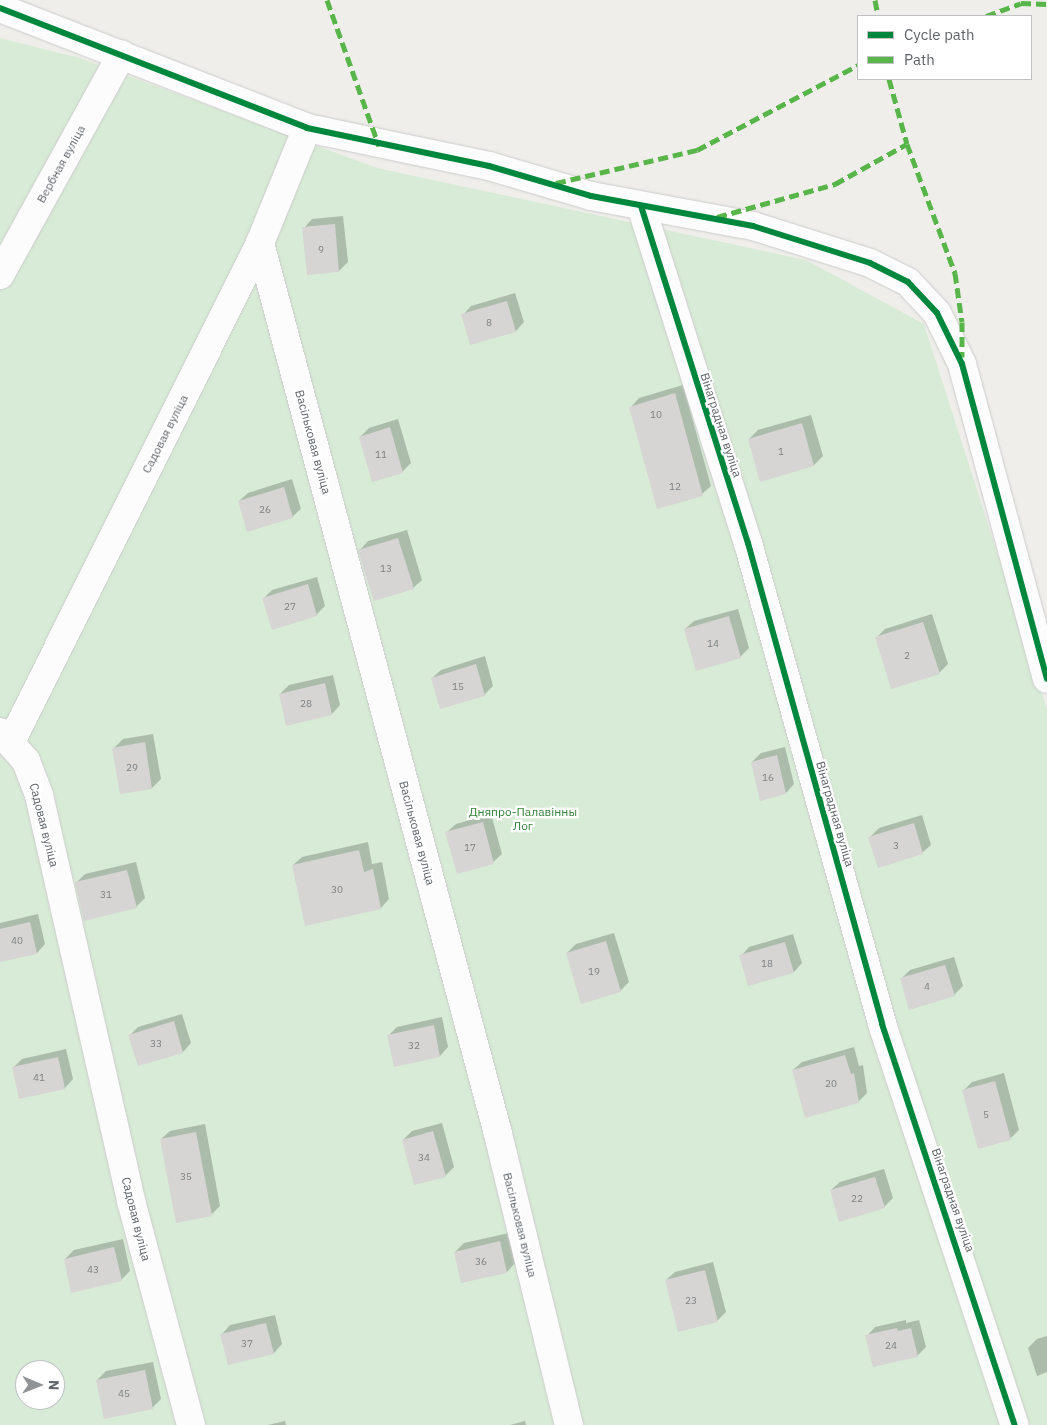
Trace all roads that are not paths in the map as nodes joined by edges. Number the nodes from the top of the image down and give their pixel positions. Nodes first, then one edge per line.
1 (0, 8) edge
2 (122, 54) junction
3 (307, 128) junction
4 (640, 206) junction
5 (260, 243) junction
6 (8, 245) edge
7 (0, 274) edge
8 (1047, 679) edge
9 (5, 737) edge
10 (191, 1425) edge
11 (569, 1425) edge
12 (1015, 1425) edge

1 - 2 street
2 - 3 street
2 - 6 street, Вербная вуліца
3 - 4 street
3 - 5 street, Садовая вуліца
4 - 8 street
4 - 12 street, Вінаградная вуліца
5 - 9 street, Садовая вуліца
5 - 11 street, Васільковая вуліца
6 - 7 street, Вербная вуліца
9 - 10 street, Садовая вуліца

